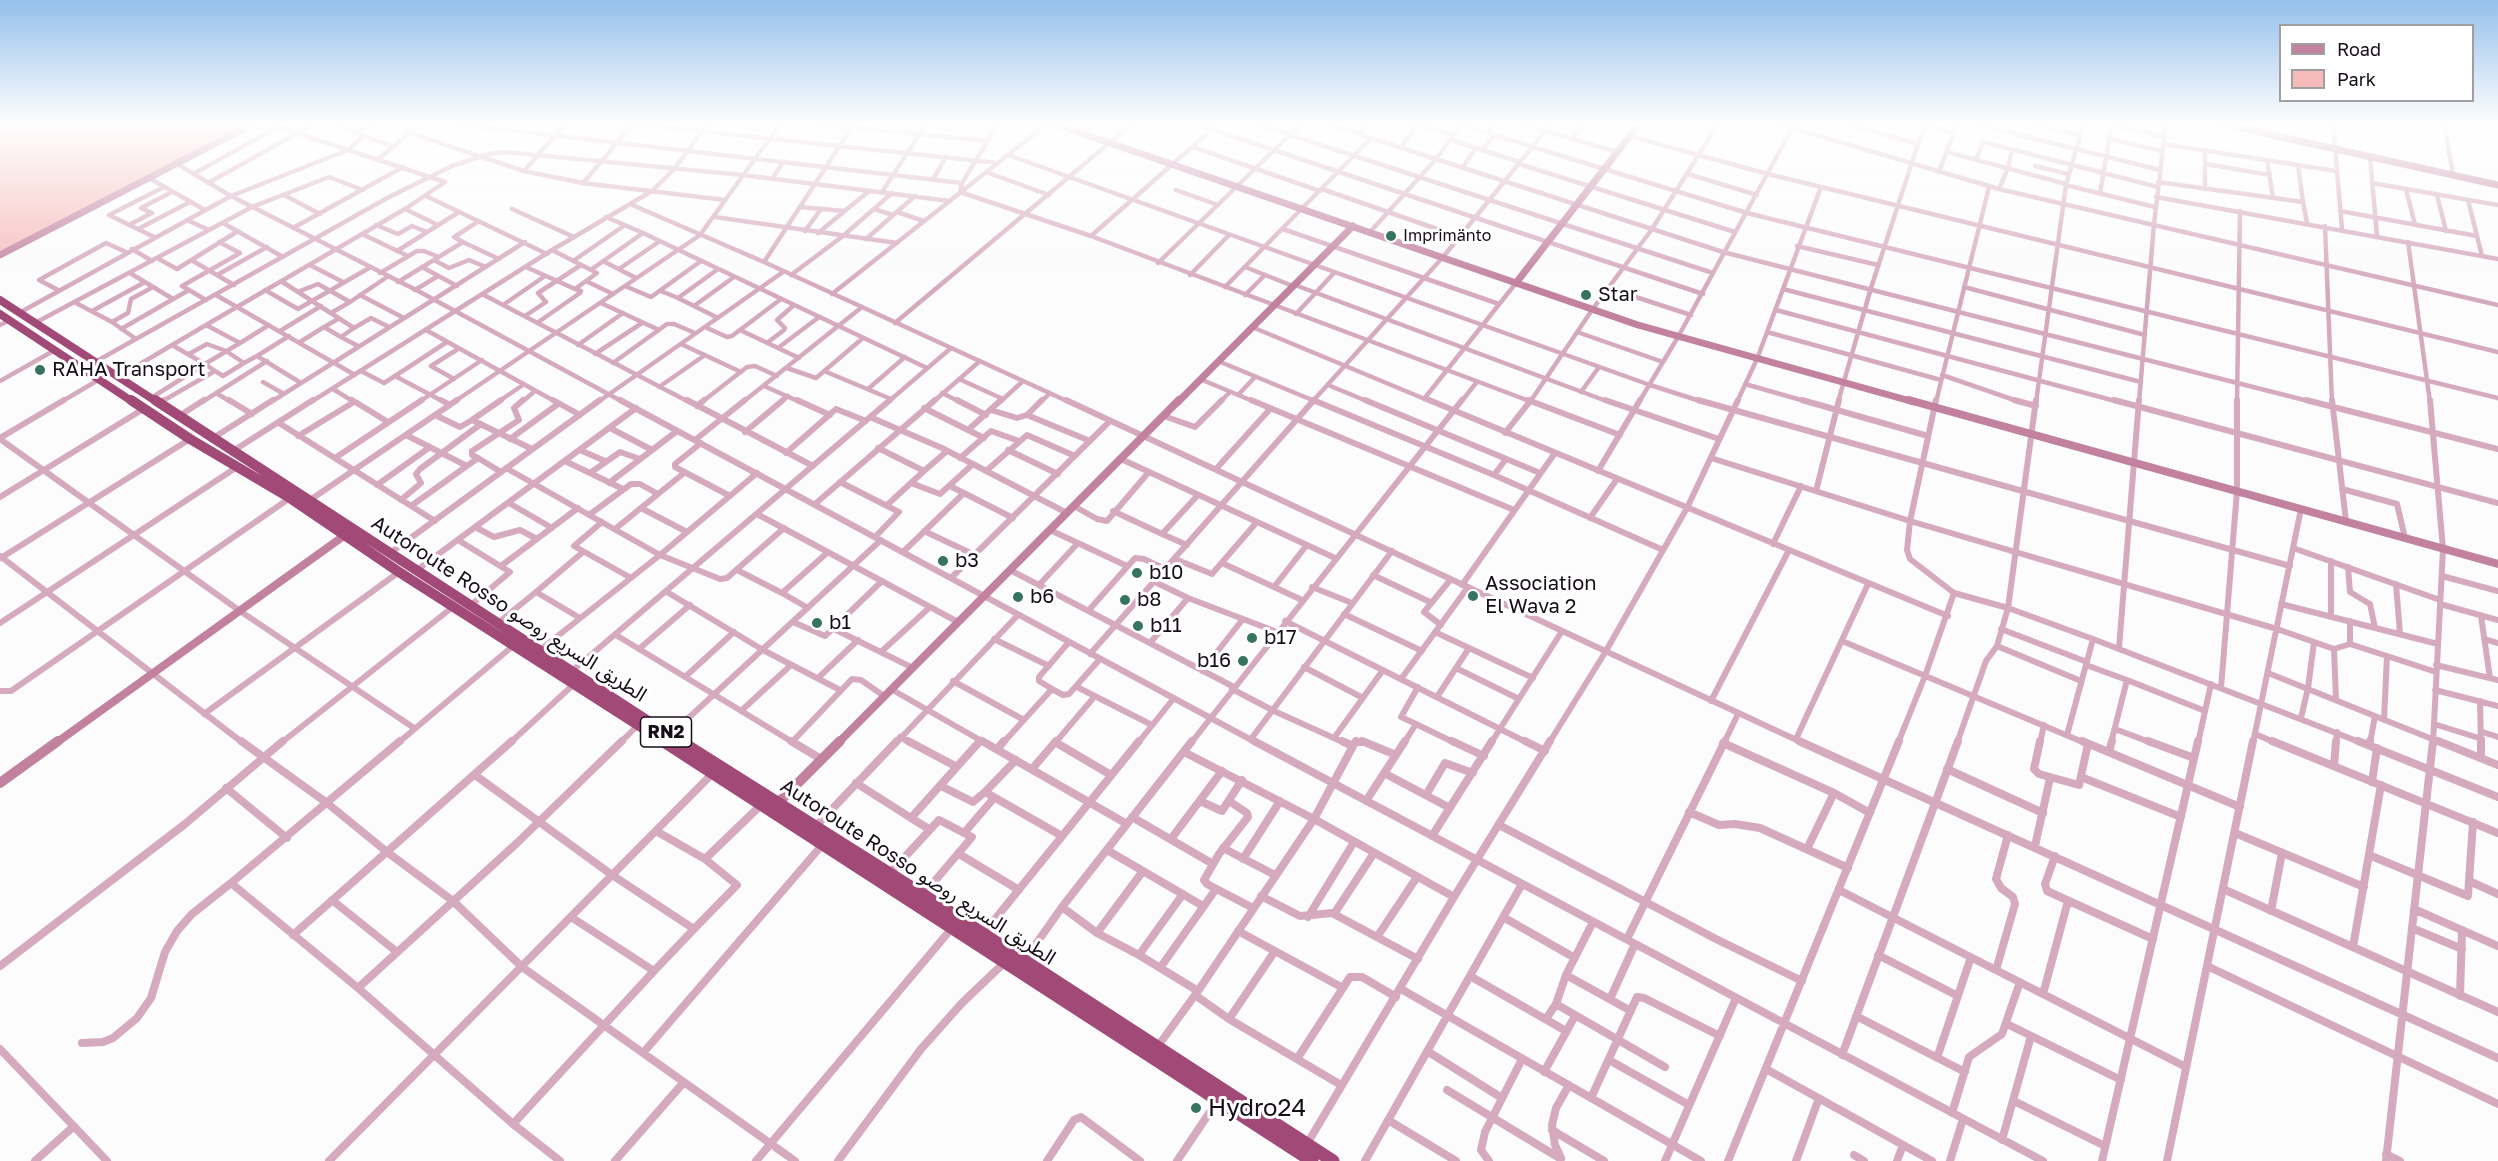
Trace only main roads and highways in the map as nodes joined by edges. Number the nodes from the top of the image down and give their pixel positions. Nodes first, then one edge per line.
1 (0, 300) edge
2 (7, 318) edge
3 (151, 403) junction
4 (770, 805) junction
5 (1312, 1161) edge
6 (1333, 1161) edge

1 - 2 highway, Autoroute Rosso الطريق السريع روصو / RN2
2 - 3 highway, Autoroute Rosso الطريق السريع روصو / RN2
2 - 3 highway, Autoroute Rosso الطريق السريع روصو / RN2
3 - 4 highway, Autoroute Rosso الطريق السريع روصو / RN2
3 - 4 highway, Autoroute Rosso الطريق السريع روصو / RN2
4 - 5 highway, Autoroute Rosso الطريق السريع روصو / RN2
4 - 6 highway, Autoroute Rosso الطريق السريع روصو / RN2

